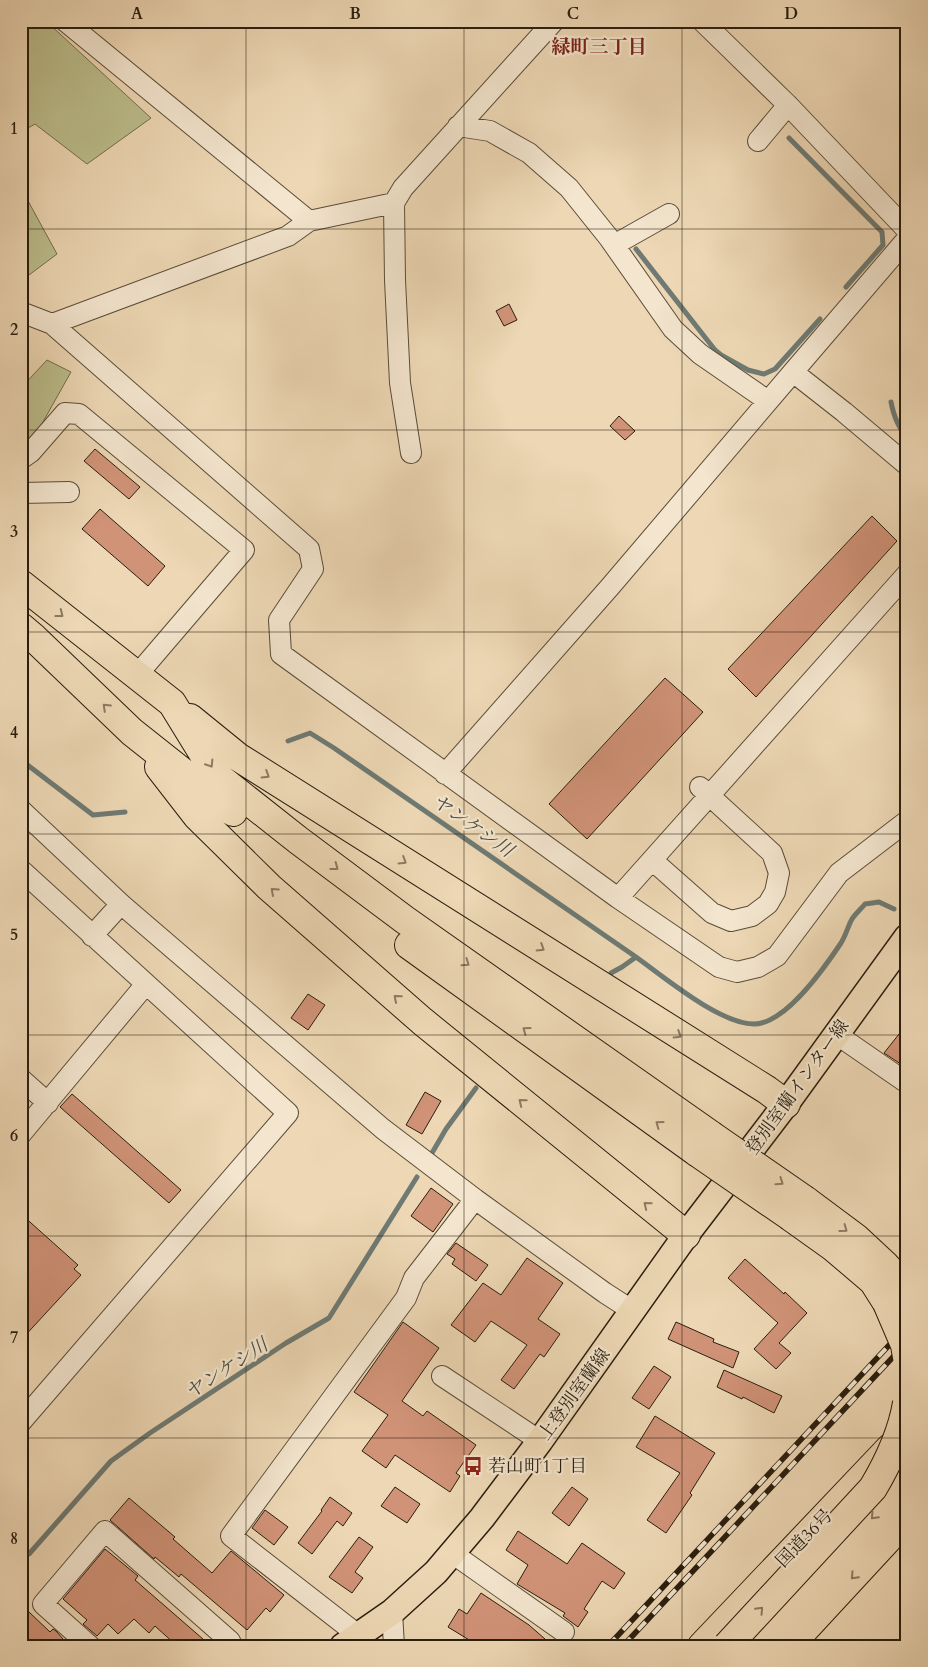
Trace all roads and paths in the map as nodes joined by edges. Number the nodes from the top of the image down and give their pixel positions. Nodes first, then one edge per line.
1 (65, 21) edge
2 (554, 21) edge
3 (703, 22) edge
4 (788, 106) junction
5 (458, 126) junction
6 (758, 141) dead end
7 (394, 203) junction
8 (669, 214) dead end
9 (309, 221) junction
10 (907, 230) edge
11 (907, 239) edge
12 (614, 245) junction
13 (21, 312) edge
14 (52, 324) junction
15 (793, 372) junction
16 (768, 401) junction
17 (411, 453) dead end
18 (21, 460) edge
19 (907, 465) edge
20 (69, 492) dead end
21 (21, 493) edge
22 (907, 574) edge
23 (21, 584) edge
24 (21, 627) edge
25 (137, 675) junction
26 (172, 703) junction
27 (132, 732) junction
28 (445, 774) junction
29 (705, 791) junction
30 (21, 810) edge
31 (907, 821) edge
32 (652, 860) junction
33 (21, 870) edge
34 (618, 898) junction
35 (121, 904) junction
36 (92, 936) junction
37 (906, 939) edge
38 (146, 984) junction
39 (836, 1034) junction
40 (21, 1079) edge
41 (907, 1083) edge
42 (48, 1103) junction
43 (786, 1104) junction
44 (21, 1134) edge
45 (704, 1144) junction
46 (475, 1199) junction
47 (686, 1235) junction
48 (897, 1297) edge
49 (634, 1311) junction
50 (907, 1357) edge
51 (442, 1376) dead end
52 (907, 1403) edge
53 (21, 1422) edge
54 (907, 1431) edge
55 (540, 1441) junction
56 (907, 1480) edge
57 (907, 1512) edge
58 (452, 1553) junction
59 (392, 1612) junction
60 (564, 1632) dead end
61 (351, 1640) edge
62 (90, 1646) edge
63 (232, 1646) edge
64 (394, 1646) edge
65 (702, 1646) edge
66 (727, 1646) edge
67 (754, 1646) edge
68 (789, 1646) edge

1 - 9 street
2 - 5 street
3 - 4 street
4 - 6 street
4 - 10 street
5 - 7 street
5 - 12 street
7 - 9 street
7 - 17 street
8 - 12 street
9 - 14 street
11 - 15 street
12 - 16 street
13 - 14 street
14 - 28 street
15 - 16 street
15 - 19 street
16 - 28 street
18 - 25 street
20 - 21 street
22 - 29 street
23 -> 25 highway
27 -> 24 highway
25 - 26 highway
26 -> 43 highway
26 -> 45 highway
45 -> 27 highway
47 -> 27 highway
28 - 34 street
29 - 32 street
29 - 32 street
30 - 35 street
31 - 34 street
32 - 34 street
33 - 36 street
35 - 36 street
35 - 46 street
36 - 38 street
37 - 39 main road, 登別室蘭インター線
38 - 42 street
38 - 53 street
39 - 41 street
39 - 43 main road, 登別室蘭インター線
40 - 42 street
42 - 44 street
43 - 47 main road, 登別室蘭インター線
45 - 48 highway, bridge
46 - 49 street
46 - 61 street
47 - 49 main road, 上登別室蘭線
48 - 50 highway, bridge
49 - 55 main road, 上登別室蘭線
51 - 55 street
66 -> 52 highway, bridge
54 - 65 highway, 国道36号
55 - 58 main road, 上登別室蘭線
56 -> 67 highway, 国道36号
57 -> 68 highway
58 - 59 main road, 上登別室蘭線
58 - 60 street
59 - 61 main road, 上登別室蘭線
59 - 64 street
62 - 63 street

